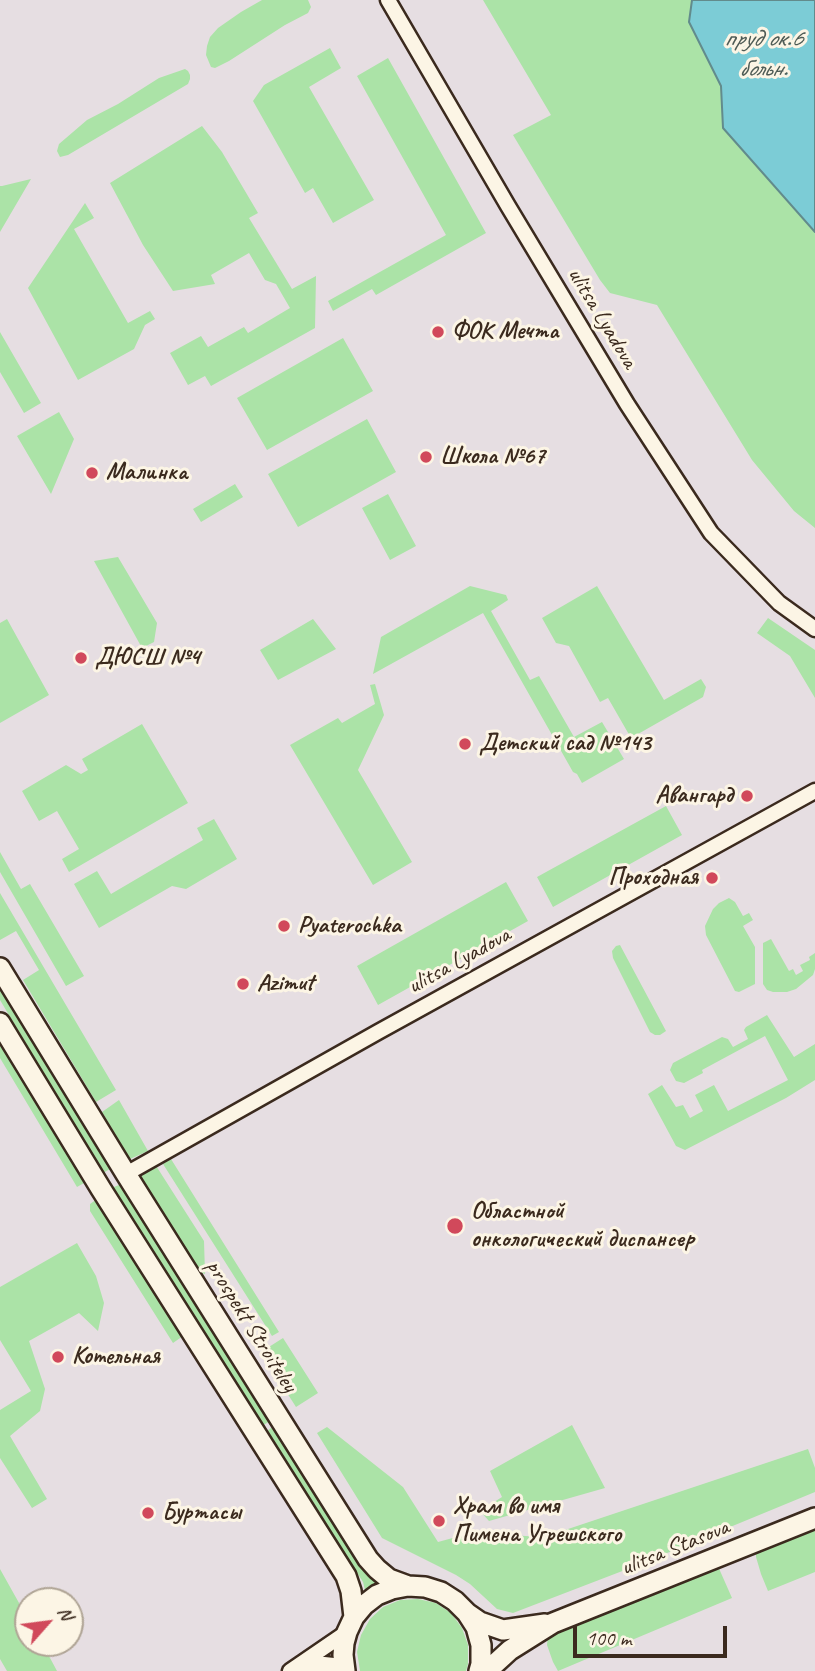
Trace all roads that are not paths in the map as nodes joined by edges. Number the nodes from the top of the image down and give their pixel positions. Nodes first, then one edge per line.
1 (388, 0) edge
2 (815, 629) edge
3 (815, 791) edge
4 (0, 968) edge
5 (0, 1023) edge
6 (125, 1174) junction
7 (815, 1518) edge
8 (408, 1586) junction
9 (467, 1613) junction
10 (553, 1623) junction
11 (350, 1625) junction
12 (296, 1668) edge
13 (344, 1669) edge
14 (479, 1671) edge
15 (487, 1671) edge

1 - 2 street, ulitsa Lyadova
3 - 6 street, ulitsa Lyadova
4 - 6 main road, prospekt Stroiteley
5 - 11 main road
6 - 8 main road, prospekt Stroiteley
7 - 10 main road, ulitsa Stasova
8 - 9 main road, prospekt Stroiteley
8 - 11 main road
9 - 10 main road, ulitsa Stasova
9 - 14 main road, prospekt Stroiteley
10 - 15 main road, ulitsa Stasova
11 - 12 street
11 - 13 main road
12 - 13 street

